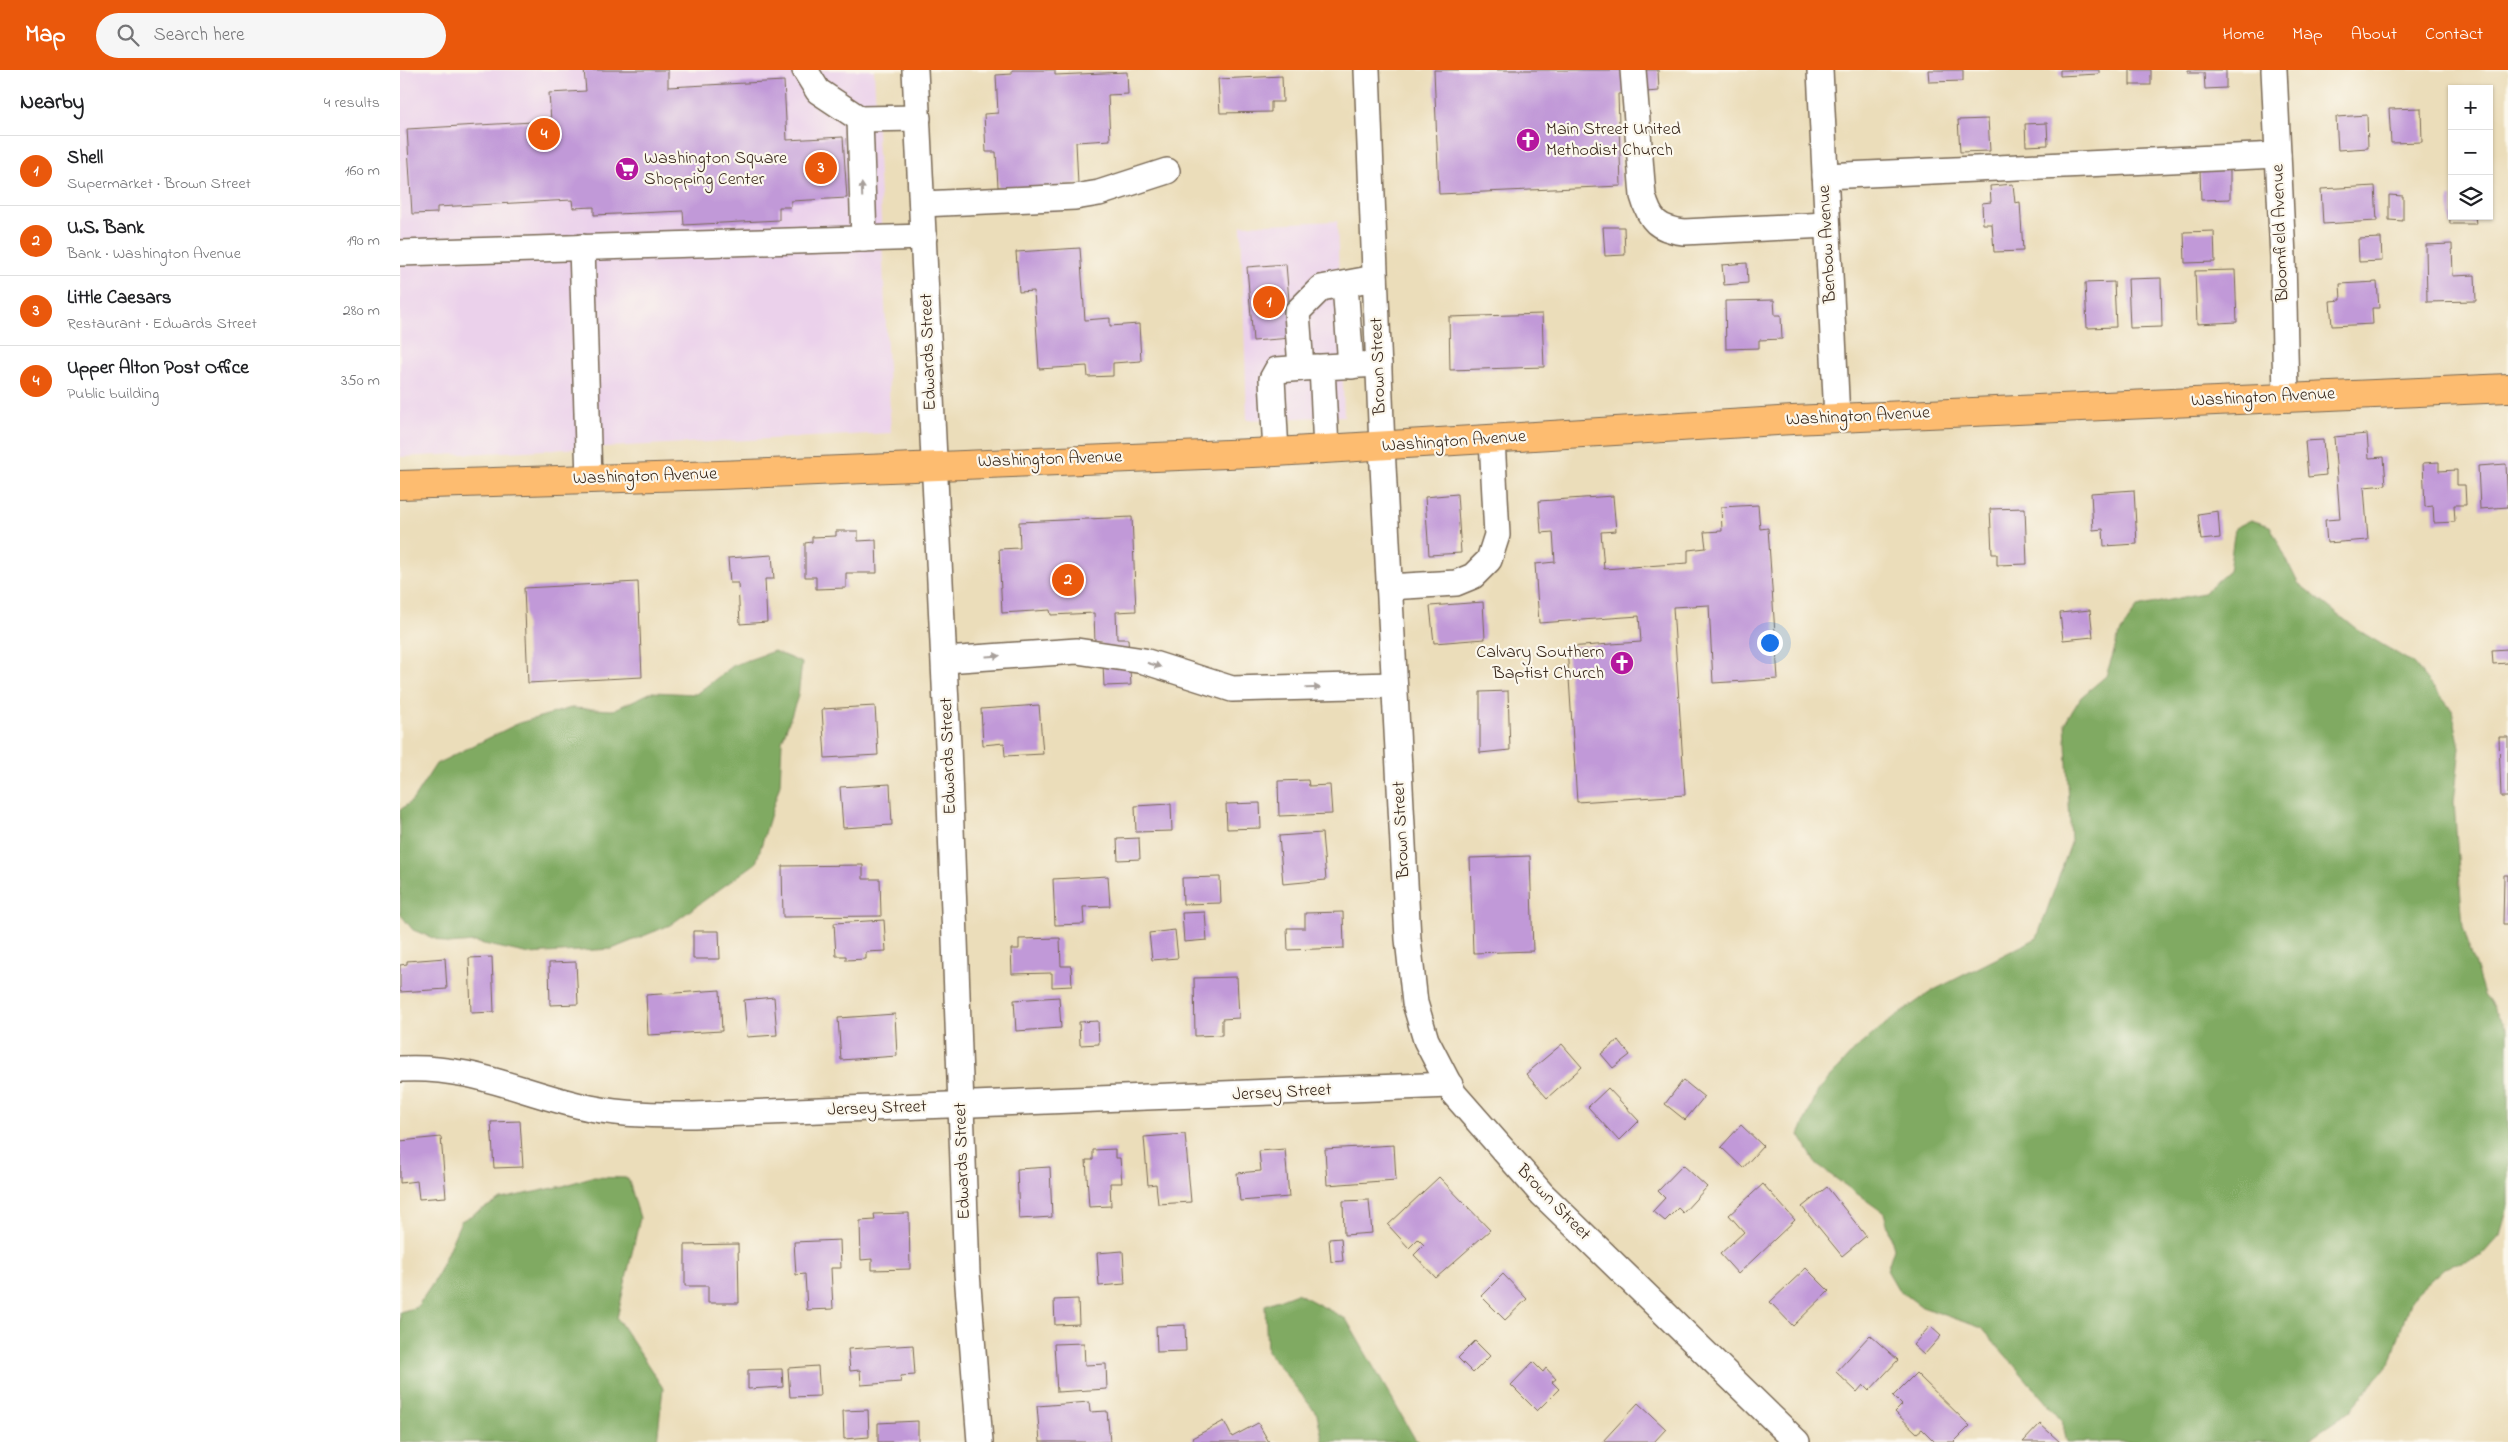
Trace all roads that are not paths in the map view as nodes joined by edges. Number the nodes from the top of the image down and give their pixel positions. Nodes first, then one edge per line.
1 (805, 70) edge
2 (915, 70) edge
3 (1367, 70) edge
4 (1633, 70) edge
5 (1820, 70) edge
6 (2274, 70) edge
7 (918, 118) junction
8 (860, 119) junction
9 (2278, 155) junction
10 (1166, 171) dead end
11 (1825, 176) junction
12 (922, 204) junction
13 (1826, 225) junction
14 (924, 236) junction
15 (864, 238) junction
16 (582, 247) junction
17 (400, 253) edge
18 (1375, 278) junction
19 (1345, 284) junction
20 (1379, 364) junction
21 (1351, 366) junction
22 (1311, 368) junction
23 (2508, 388) edge
24 (2286, 397) junction
25 (1837, 418) junction
26 (1492, 439) junction
27 (1382, 447) junction
28 (1326, 449) junction
29 (1276, 452) junction
30 (934, 465) junction
31 (588, 479) junction
32 (400, 484) edge
33 (1389, 587) junction
34 (945, 660) junction
35 (1394, 685) junction
36 (400, 1069) edge
37 (1450, 1085) junction
38 (961, 1106) junction
39 (980, 1442) edge
40 (1797, 1442) edge

1 - 8 street
2 - 7 street, Edwards Street
3 - 18 street, Brown Street
4 - 13 street
5 - 11 street, Benbow Avenue
6 - 9 street, Bloomfield Avenue
7 - 8 street
7 - 12 street, Edwards Street
15 -> 8 street
9 - 11 street
9 - 24 street, Bloomfield Avenue
10 - 12 street
11 - 13 street, Benbow Avenue
12 - 14 street, Edwards Street
13 - 25 street, Benbow Avenue
14 - 15 street
14 - 30 street, Edwards Street
15 - 16 street
16 - 17 street
16 - 31 street
18 - 19 street
18 - 20 street, Brown Street
19 - 21 street
19 - 22 street
20 - 21 street
20 - 27 street, Brown Street
21 - 22 street
22 - 28 street
22 - 29 street
23 - 24 main road, Washington Avenue
24 - 25 main road, Washington Avenue
25 - 26 main road, Washington Avenue
26 - 27 main road, Washington Avenue
26 - 33 street
27 - 28 main road, Washington Avenue
27 - 33 street, Brown Street
28 - 29 main road, Washington Avenue
29 - 30 main road, Washington Avenue
30 - 31 main road, Washington Avenue
30 - 34 street, Edwards Street
31 - 32 main road, Washington Avenue
33 - 35 street, Brown Street
34 -> 35 street
34 - 38 street, Edwards Street
35 - 37 street, Brown Street
36 - 38 street, Jersey Street
37 - 38 street, Jersey Street
37 - 40 street, Brown Street
38 - 39 street, Edwards Street

